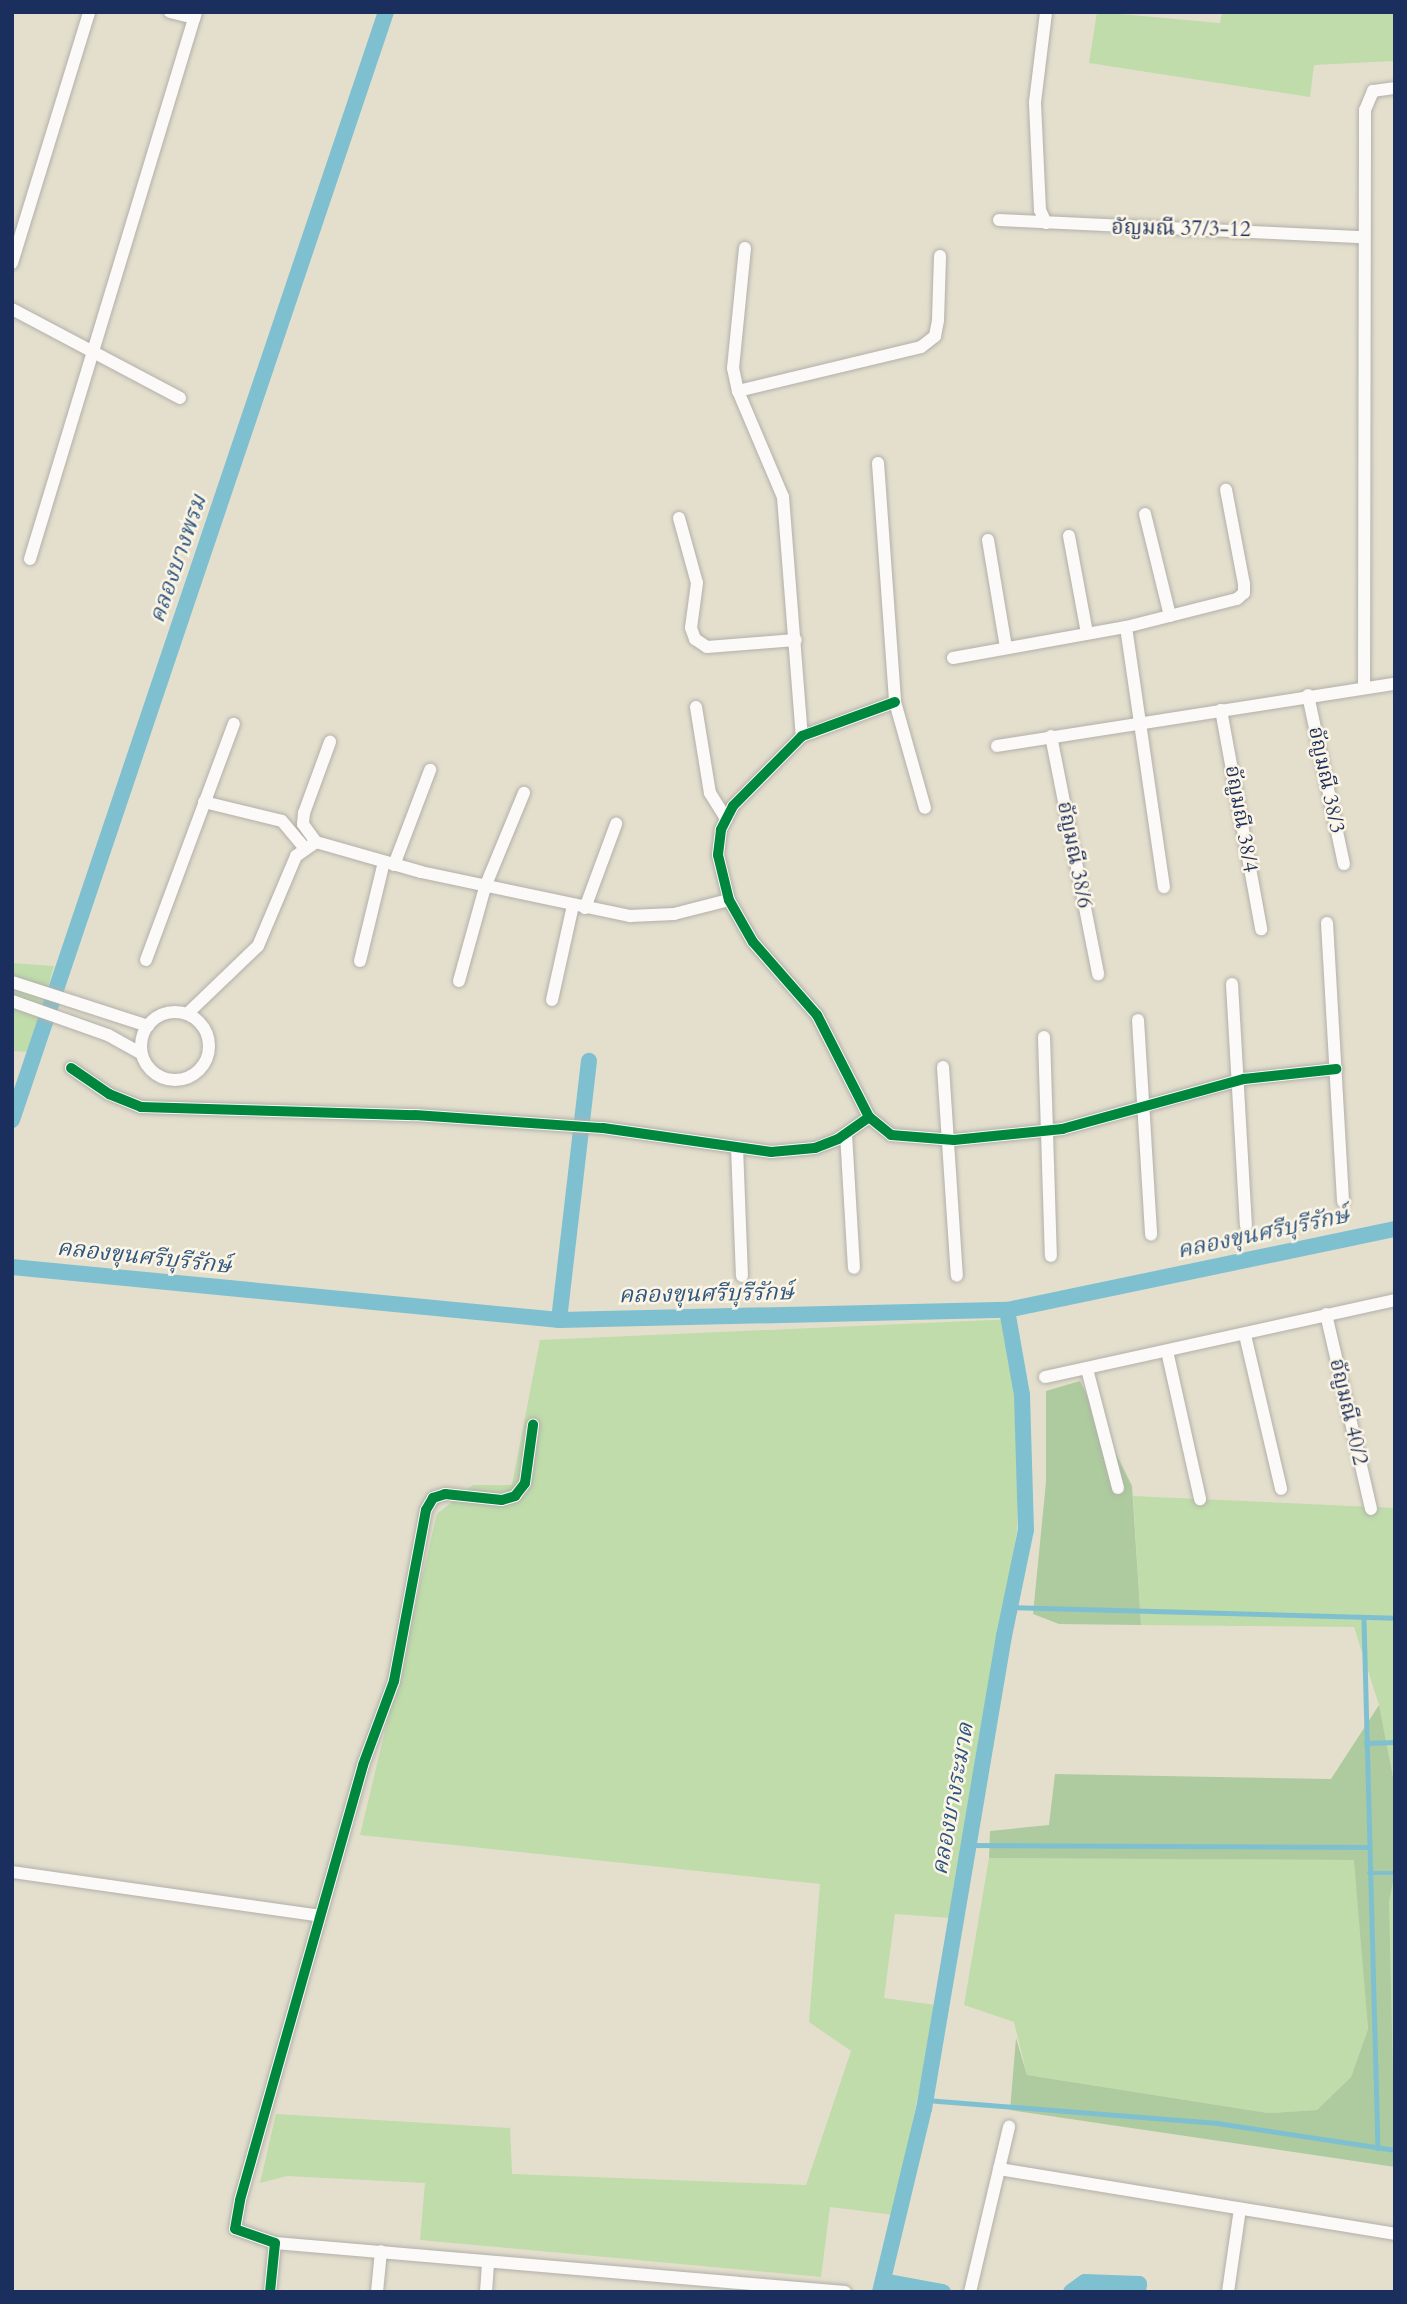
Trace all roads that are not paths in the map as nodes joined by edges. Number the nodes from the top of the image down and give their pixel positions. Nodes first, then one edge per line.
1 (89, 12) edge
2 (170, 12) edge
3 (1046, 12) edge
4 (195, 15) edge
5 (1395, 88) edge
6 (999, 220) dead end
7 (1046, 223) junction
8 (1363, 237) junction
9 (745, 248) dead end
10 (940, 256) dead end
11 (12, 263) edge
12 (12, 309) edge
13 (93, 352) junction
14 (738, 391) junction
15 (180, 398) dead end
16 (878, 463) dead end
17 (1226, 490) dead end
18 (1145, 514) dead end
19 (679, 518) dead end
20 (1069, 536) dead end
21 (988, 540) dead end
22 (30, 559) dead end
23 (1170, 616) junction
24 (1126, 626) junction
25 (1087, 633) junction
26 (796, 640) junction
27 (1006, 648) junction
28 (953, 658) dead end
29 (1395, 684) edge
30 (1364, 687) junction
31 (1308, 695) junction
32 (895, 702) junction
33 (696, 707) dead end
34 (1221, 710) junction
35 (1138, 723) junction
36 (234, 724) dead end
37 (802, 736) junction
38 (1051, 736) junction
39 (330, 742) dead end
40 (997, 746) dead end
41 (430, 770) dead end
42 (524, 793) dead end
43 (204, 802) junction
44 (925, 808) dead end
45 (726, 820) junction
46 (616, 824) dead end
47 (310, 845) junction
48 (389, 863) junction
49 (1344, 864) dead end
50 (485, 887) junction
51 (1164, 887) dead end
52 (729, 900) junction
53 (579, 907) junction
54 (1327, 923) dead end
55 (1261, 929) dead end
56 (146, 960) dead end
57 (360, 961) dead end
58 (1098, 974) dead end
59 (459, 981) dead end
60 (12, 982) edge
61 (1232, 984) dead end
62 (552, 1000) dead end
63 (12, 1001) edge
64 (187, 1014) junction
65 (1138, 1020) dead end
66 (148, 1026) junction
67 (1044, 1037) dead end
68 (141, 1053) junction
69 (943, 1067) dead end
70 (71, 1068) dead end
71 (1336, 1069) junction
72 (1238, 1080) junction
73 (1143, 1107) junction
74 (869, 1117) junction
75 (1047, 1131) junction
76 (846, 1134) junction
77 (948, 1140) junction
78 (737, 1147) junction
79 (1343, 1202) dead end
80 (1246, 1226) dead end
81 (1151, 1235) dead end
82 (1051, 1256) dead end
83 (854, 1268) dead end
84 (742, 1276) dead end
85 (957, 1276) dead end
86 (1395, 1300) edge
87 (1326, 1314) junction
88 (1245, 1335) junction
89 (1167, 1351) junction
90 (1087, 1369) junction
91 (1045, 1377) dead end
92 (533, 1425) dead end
93 (1118, 1489) dead end
94 (1281, 1489) dead end
95 (1200, 1499) dead end
96 (1371, 1509) dead end
97 (12, 1872) edge
98 (320, 1916) junction
99 (1009, 2127) dead end
100 (999, 2169) junction
101 (1240, 2209) junction
102 (1395, 2234) edge
103 (275, 2243) junction
104 (381, 2251) junction
105 (488, 2263) junction
106 (719, 2288) edge
107 (971, 2288) edge
108 (270, 2292) edge
109 (377, 2292) edge
110 (486, 2292) edge
111 (845, 2292) edge
112 (1228, 2292) edge

1 - 11 street
2 - 4 street
3 - 7 street
4 - 13 street
5 - 8 street
6 - 7 street, อัญมณี 37/3-12
7 - 8 street, อัญมณี 37/3-12
8 - 30 street
9 - 14 street
10 - 14 street
12 - 13 street
13 - 15 street
13 - 22 street
14 - 26 street
16 - 32 street
17 - 23 street
18 - 23 street
19 - 26 street
20 - 25 street
21 - 27 street
23 - 24 street
24 - 25 street
24 - 35 street
25 - 27 street
26 - 37 street
27 - 28 street
29 - 30 street
30 - 31 street
31 - 34 street
31 - 49 street, อัญมณี 38/3
32 - 37 street
32 - 44 street
33 - 45 street
34 - 35 street
34 - 55 street, อัญมณี 38/4
35 - 38 street
35 - 51 street
36 - 43 street
37 - 45 street
38 - 40 street
38 - 58 street, อัญมณี 38/6
39 - 47 street
41 - 48 street
42 - 50 street
43 - 47 street
43 - 56 street
45 - 52 street
46 - 53 street
47 - 48 street
47 - 64 street
48 - 50 street
48 - 57 street
50 - 53 street
50 - 59 street
52 - 53 street
52 - 74 street
53 - 62 street
54 - 71 street
60 - 66 street
61 - 72 street
63 - 68 street
64 - 66 street
64 - 68 street
65 - 73 street
66 - 68 street
67 - 75 street
69 - 77 street
70 - 78 street
71 - 72 street
71 - 79 street
72 - 73 street
72 - 80 street
73 - 75 street
73 - 81 street
74 - 76 street
74 - 77 street
75 - 77 street
75 - 82 street
76 - 78 street
76 - 83 street
77 - 85 street
78 - 84 street
86 - 87 street
87 - 88 street
87 - 96 street, อัญมณี 40/2
88 - 89 street
88 - 94 street
89 - 90 street
89 - 95 street
90 - 91 street
90 - 93 street
92 - 98 street
97 - 98 street
98 - 103 street
99 - 100 street
100 - 101 street
100 - 107 street
101 - 102 street
101 - 112 street
103 - 104 street
103 - 108 street
104 - 105 street
104 - 109 street
105 - 106 street
105 - 110 street
106 - 111 street

